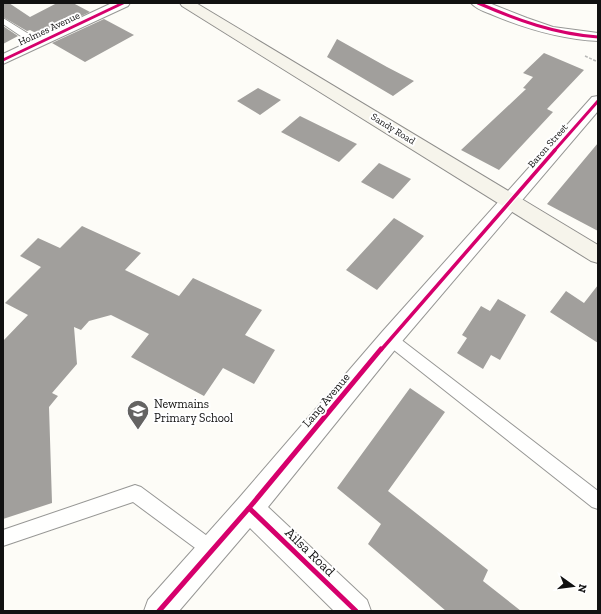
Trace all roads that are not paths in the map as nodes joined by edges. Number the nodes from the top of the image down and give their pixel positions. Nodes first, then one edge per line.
1 (123, 3) edge
2 (188, 3) edge
3 (478, 3) edge
4 (3, 20) edge
5 (598, 37) edge
6 (37, 43) junction
7 (3, 60) edge
8 (598, 101) edge
9 (510, 202) junction
10 (598, 255) edge
11 (390, 339) junction
12 (598, 501) edge
13 (249, 508) junction
14 (3, 538) edge
15 (212, 550) junction
16 (159, 611) edge
17 (356, 611) edge

1 - 6 street, Holmes Avenue
2 - 9 main road, Sandy Road
3 - 5 street
4 - 6 lane
6 - 7 street, Holmes Avenue
8 - 9 street, Baron Street
9 - 10 main road, Sandy Road
9 - 11 street, Lang Avenue
11 - 12 lane
11 - 13 street, Lang Avenue
13 - 15 street, Lang Avenue
13 - 17 street, Ailsa Road
14 - 15 lane
15 - 16 street, Lang Avenue

